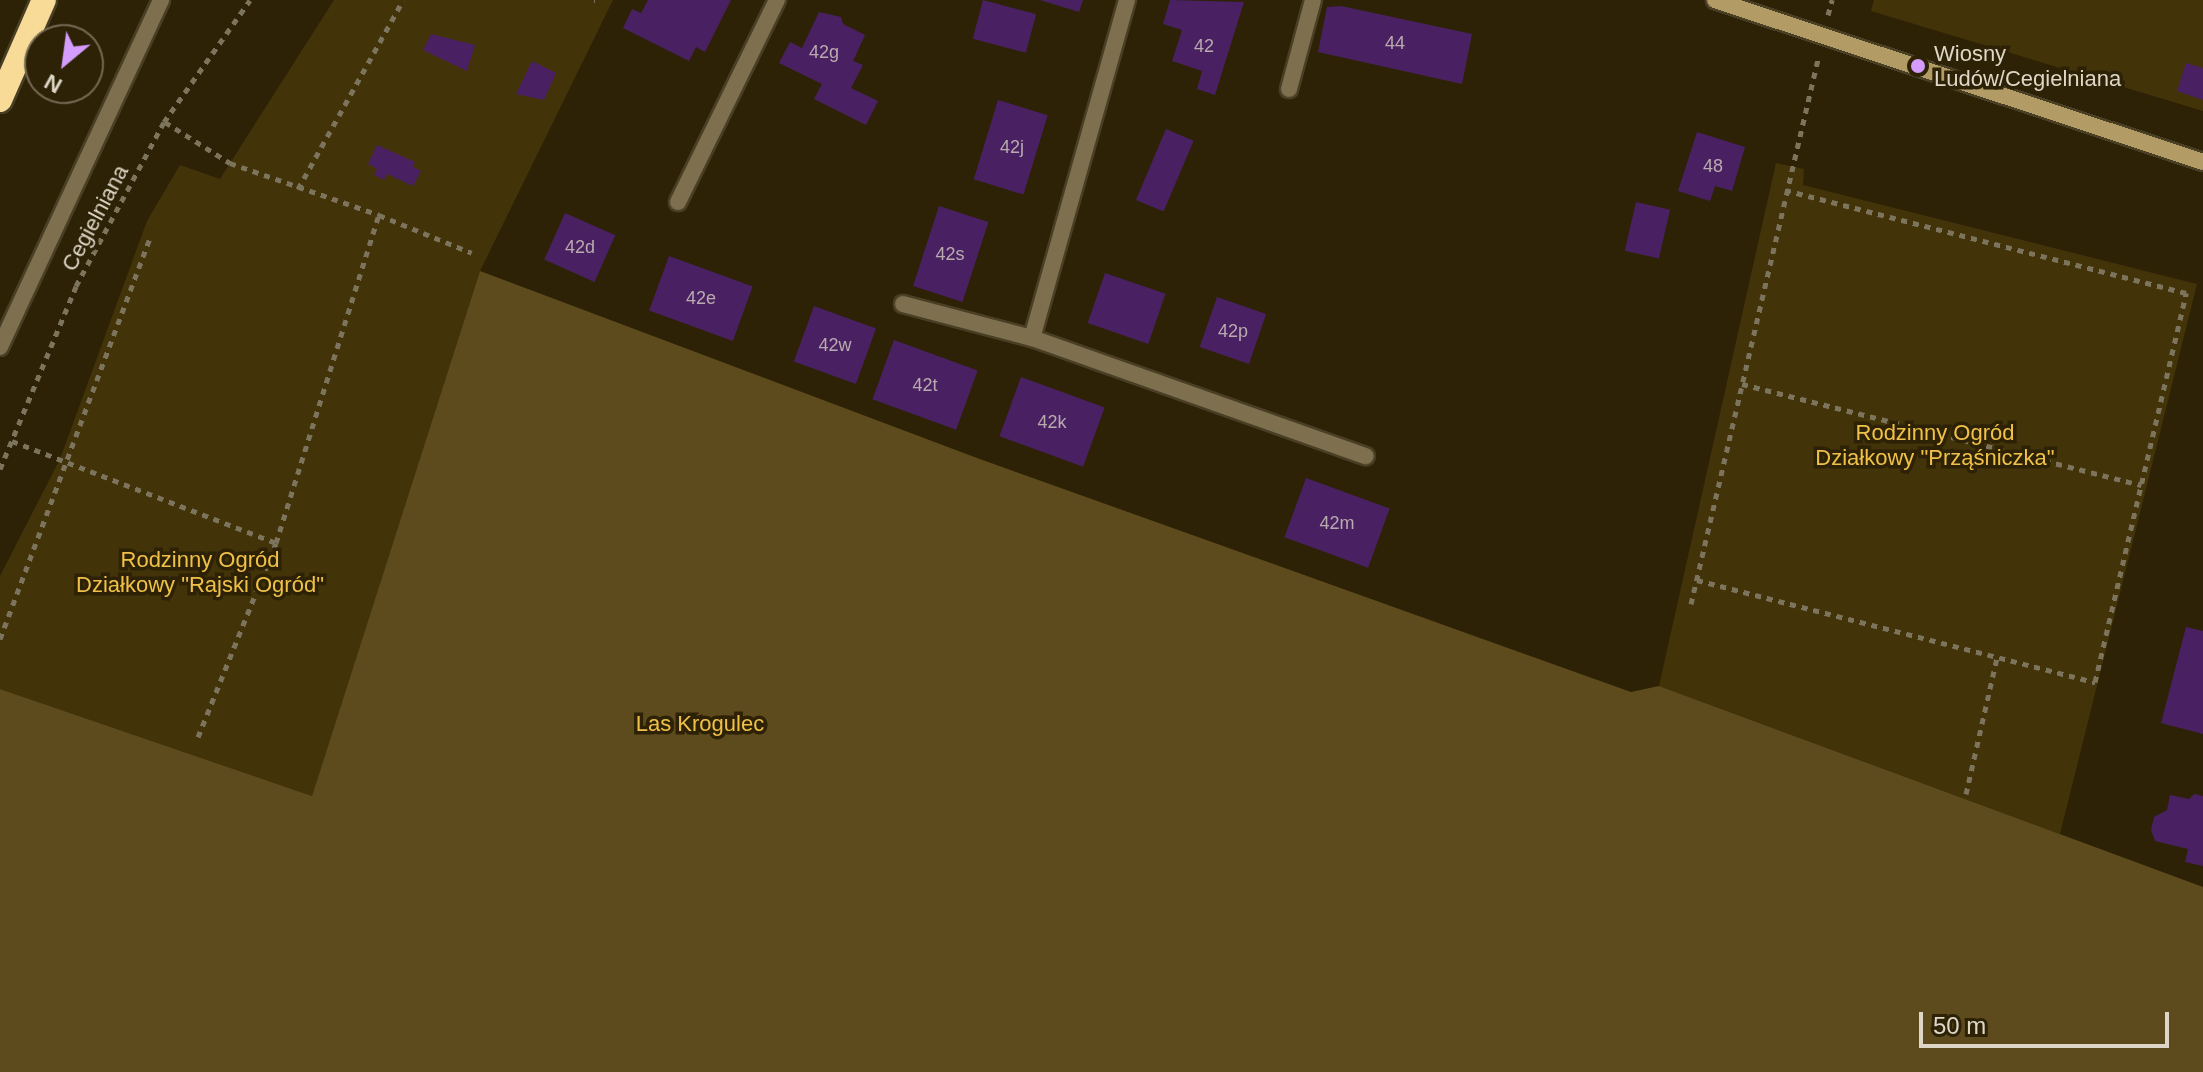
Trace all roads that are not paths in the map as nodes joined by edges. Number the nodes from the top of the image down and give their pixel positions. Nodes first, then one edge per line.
1 (44, 0) edge
2 (161, 0) edge
3 (777, 0) edge
4 (1127, 0) edge
5 (1313, 0) edge
6 (1715, 0) edge
7 (1289, 89) dead end
8 (0, 100) edge
9 (2203, 162) edge
10 (678, 202) dead end
11 (903, 304) dead end
12 (1032, 338) junction
13 (0, 347) edge
14 (1366, 456) dead end

1 - 8 highway
2 - 13 lane
3 - 10 lane
4 - 12 lane
5 - 7 lane
6 - 9 street
11 - 12 lane
12 - 14 lane

